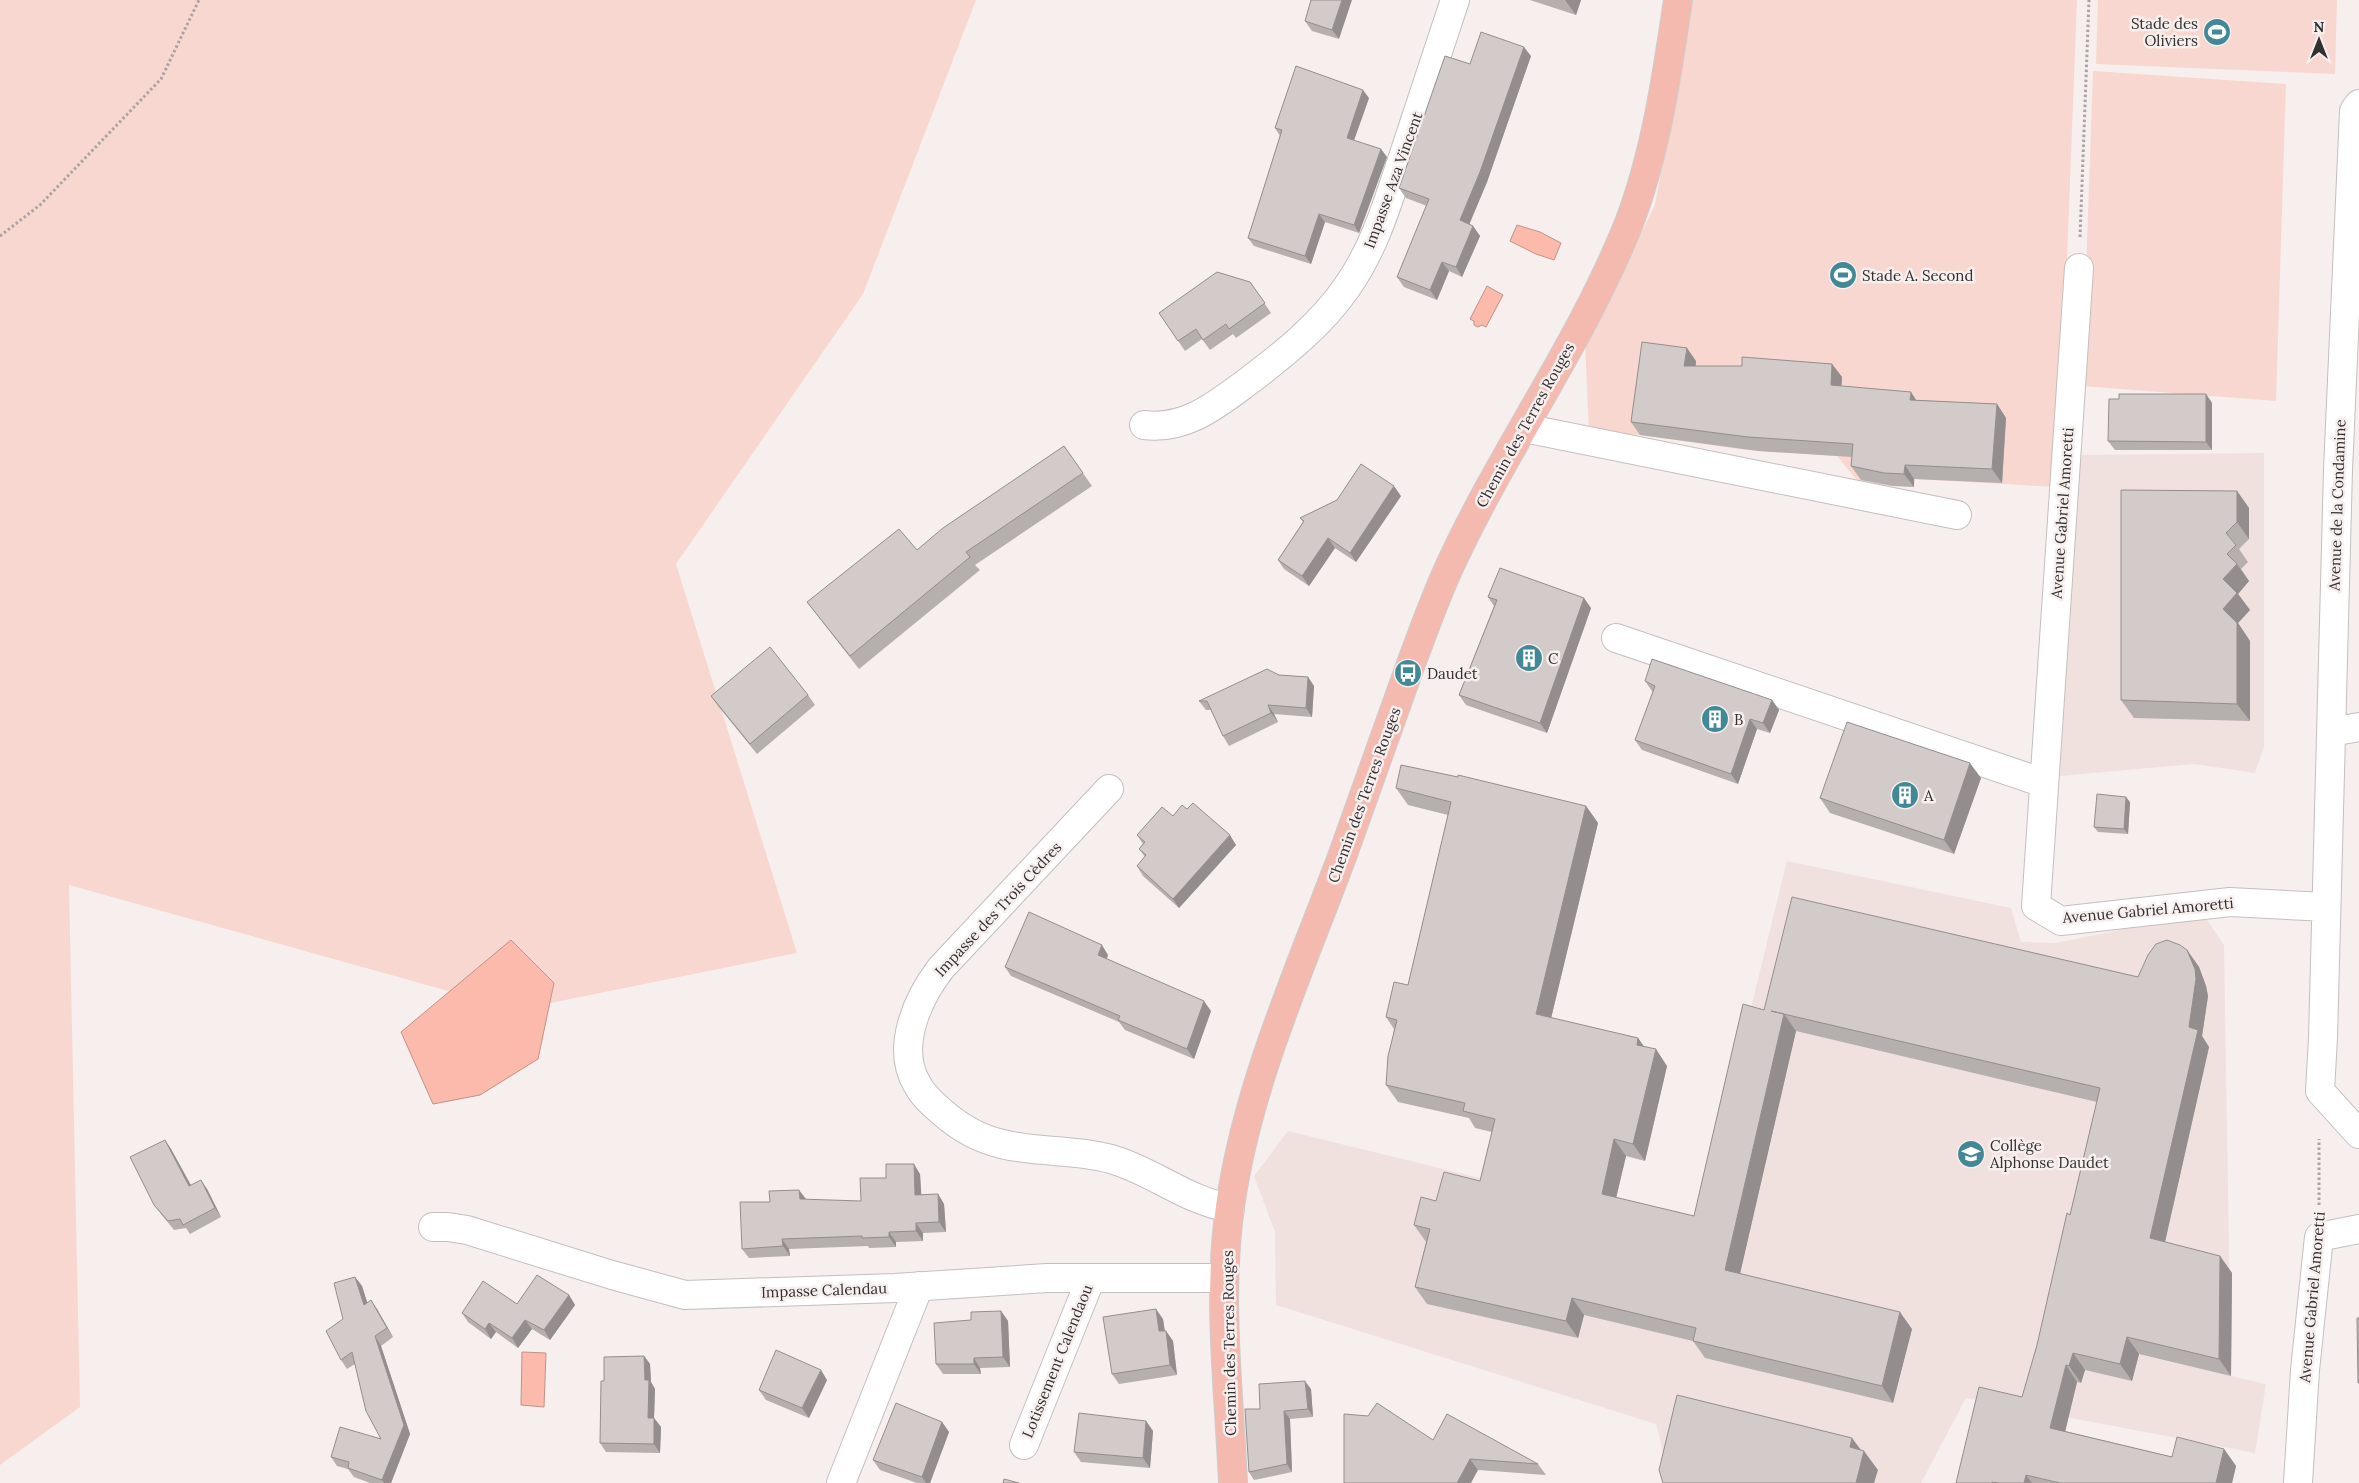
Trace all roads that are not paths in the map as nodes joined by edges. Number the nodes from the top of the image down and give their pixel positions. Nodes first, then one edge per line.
1 (1455, 0) edge
2 (1678, 0) edge
3 (2359, 104) edge
4 (2355, 182) edge
5 (2079, 268) road end
6 (1144, 425) dead end
7 (1524, 428) junction
8 (1957, 515) dead end
9 (1616, 638) dead end
10 (2359, 726) edge
11 (2331, 732) junction
12 (2044, 783) junction
13 (1109, 790) dead end
14 (2326, 907) junction
15 (2359, 1134) edge
16 (1230, 1208) junction
17 (433, 1228) dead end
18 (2359, 1229) edge
19 (1091, 1278) junction
20 (1224, 1278) junction
21 (919, 1286) junction
22 (1024, 1445) dead end
23 (840, 1483) edge
24 (1234, 1483) edge
25 (2298, 1483) edge

1 - 6 street, Impasse Aza Vincent
2 - 7 main road, Chemin des Terres Rouges
3 - 4 street, Avenue de la Condamine
4 - 11 street, Avenue de la Condamine
5 - 12 street, Avenue Gabriel Amoretti
7 - 8 street
7 - 16 main road, Chemin des Terres Rouges
9 - 12 street
10 - 11 street
11 - 14 street, Avenue de la Condamine
12 - 14 street, Avenue Gabriel Amoretti
13 - 16 street, Impasse des Trois Cèdres
14 - 15 street
16 - 20 main road, Chemin des Terres Rouges
17 - 21 street, Impasse Calendau
18 - 25 street, Avenue Gabriel Amoretti
19 - 20 street, Impasse Calendau
19 - 21 street, Impasse Calendau
19 - 22 street, Lotissement Calendaou
20 - 24 main road, Chemin des Terres Rouges
21 - 23 street

